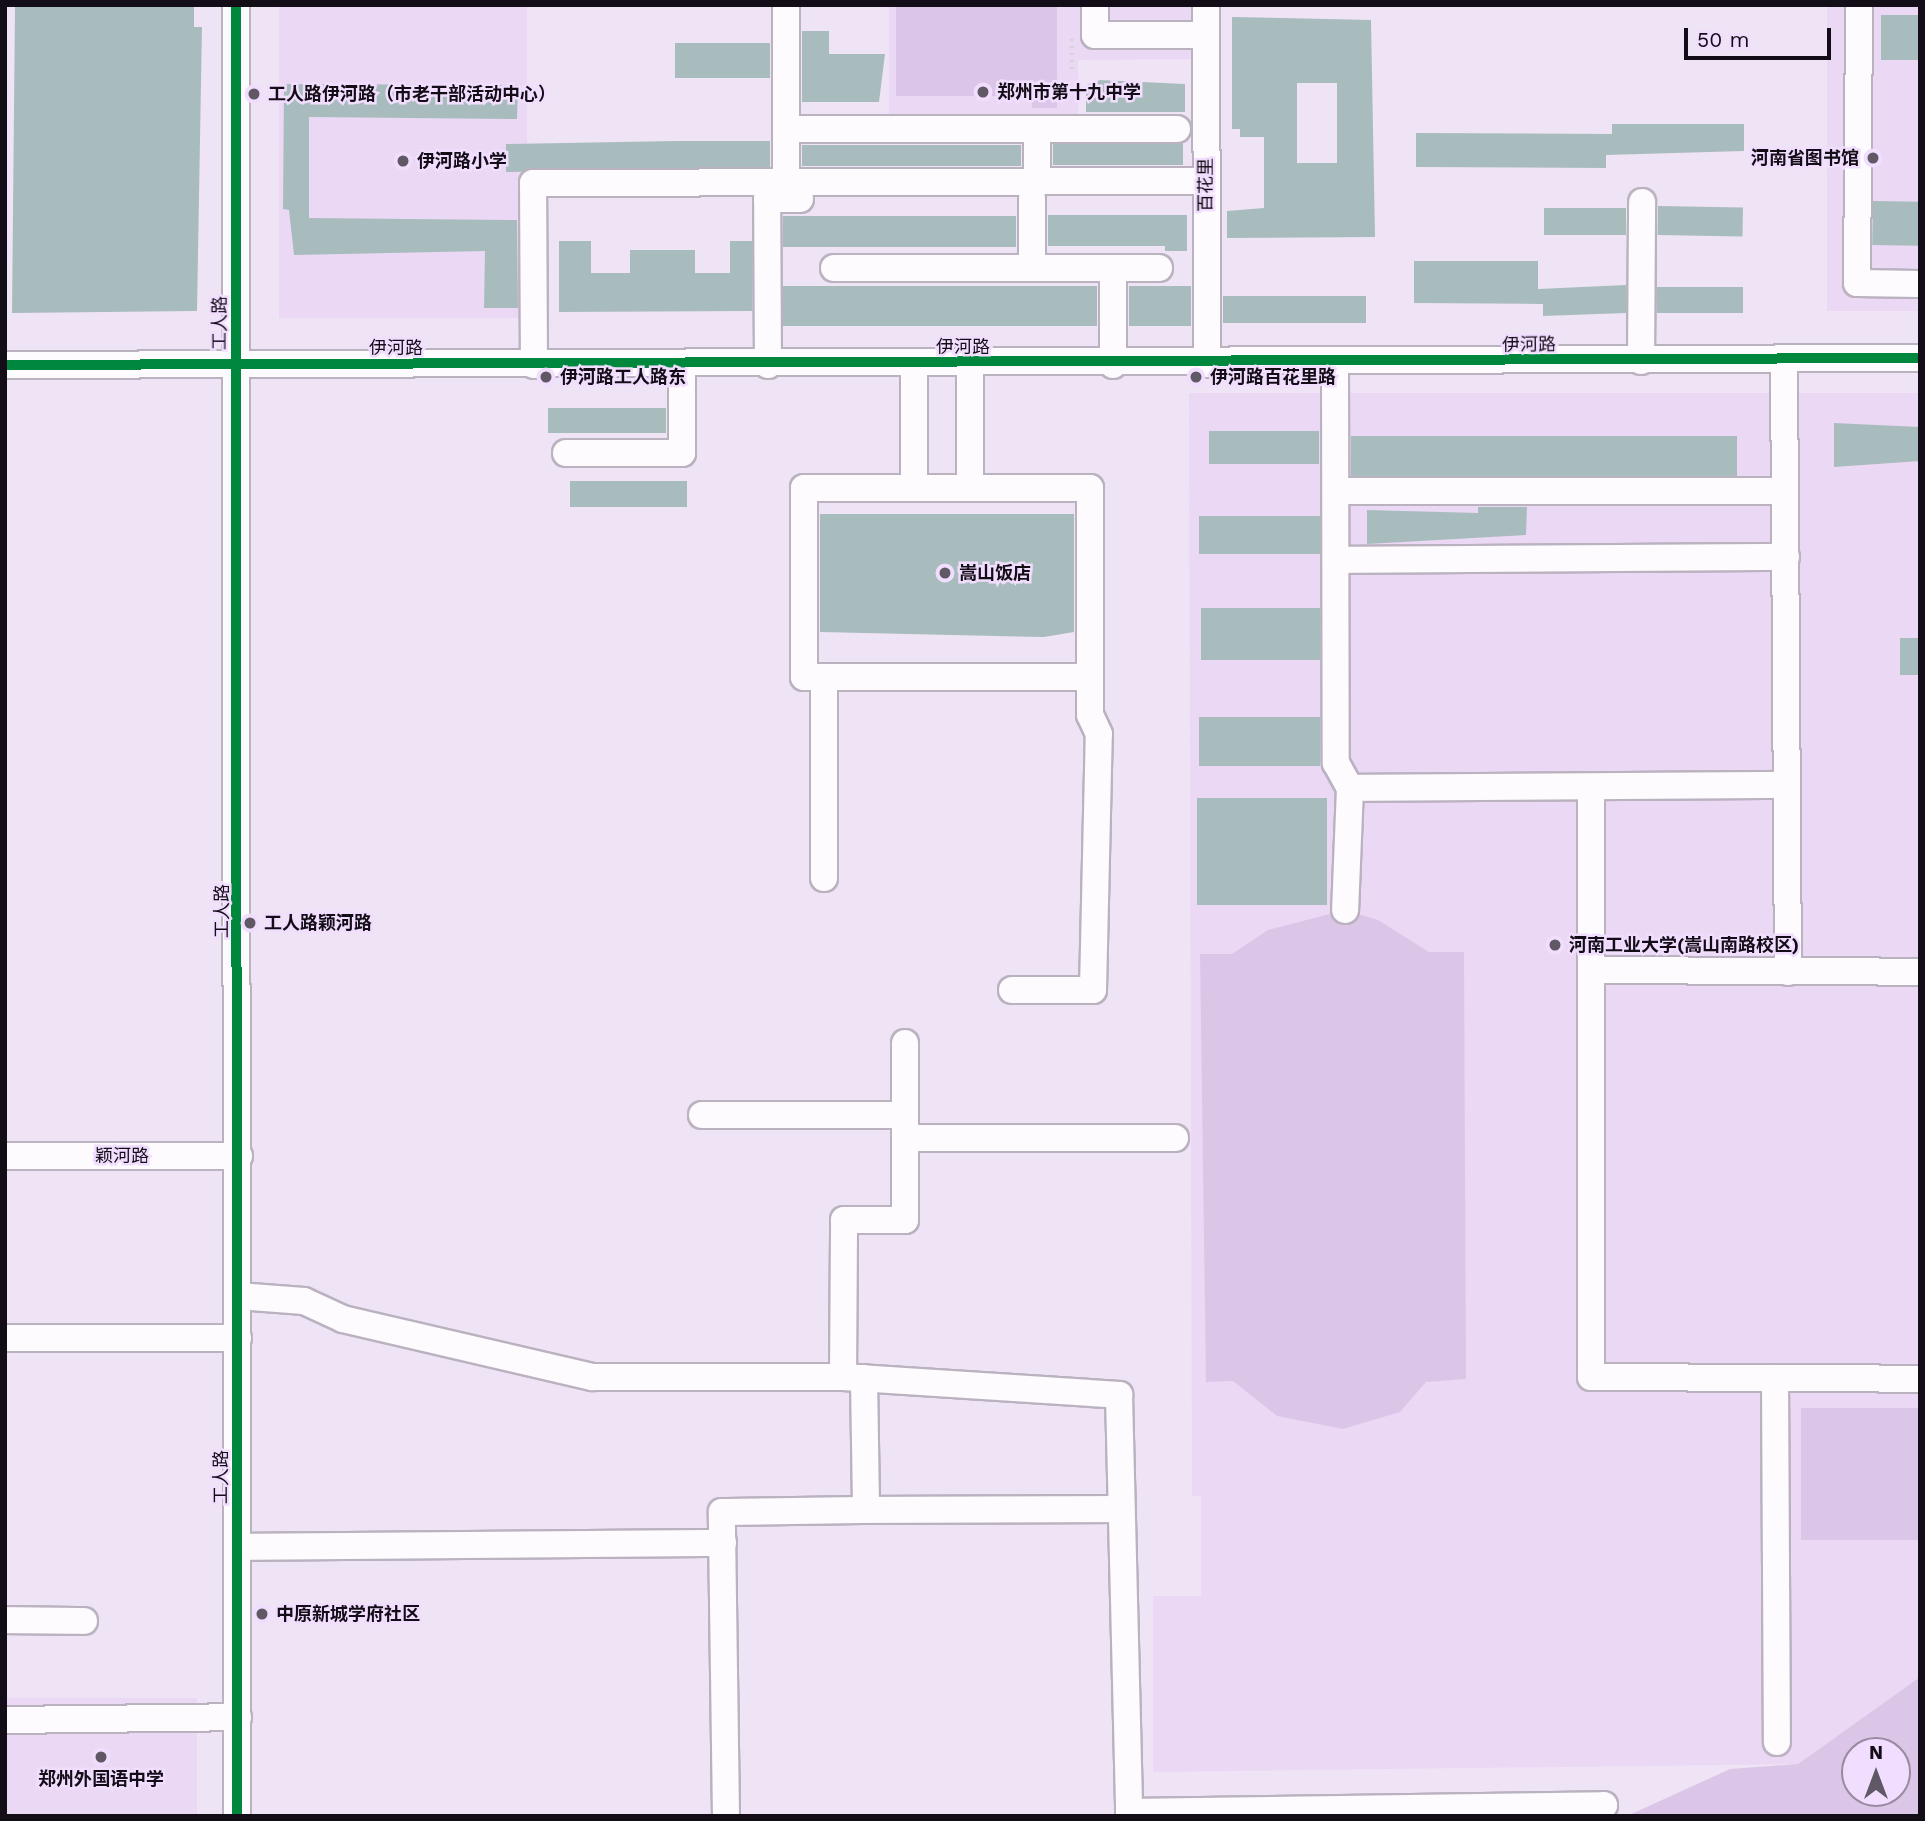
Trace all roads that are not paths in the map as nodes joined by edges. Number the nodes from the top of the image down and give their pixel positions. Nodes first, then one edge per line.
1 (236, 5) edge
2 (786, 5) edge
3 (1095, 5) edge
4 (1206, 5) edge
5 (1859, 5) edge
6 (1206, 35) junction
7 (786, 129) junction
8 (1037, 129) junction
9 (1177, 129) dead end
10 (1196, 181) dead end
11 (786, 182) junction
12 (1034, 190) junction
13 (1116, 198) dead end
14 (1643, 202) dead end
15 (834, 268) dead end
16 (1032, 268) junction
17 (1112, 268) junction
18 (1159, 268) dead end
19 (1920, 284) edge
20 (1920, 358) edge
21 (1784, 359) junction
22 (1641, 361) junction
23 (1207, 364) junction
24 (5, 365) edge
25 (237, 365) junction
26 (534, 365) junction
27 (682, 365) junction
28 (768, 365) junction
29 (914, 365) junction
30 (970, 365) junction
31 (1113, 365) junction
32 (1335, 365) junction
33 (566, 453) dead end
34 (914, 488) junction
35 (970, 488) junction
36 (1336, 492) junction
37 (1785, 492) junction
38 (1786, 557) junction
39 (1336, 560) junction
40 (824, 677) junction
41 (1090, 677) junction
42 (1787, 785) junction
43 (1591, 787) junction
44 (1350, 788) junction
45 (824, 878) dead end
46 (1345, 910) dead end
47 (1591, 970) junction
48 (1788, 972) junction
49 (1920, 972) edge
50 (1012, 990) dead end
51 (905, 1043) dead end
52 (702, 1115) dead end
53 (905, 1127) junction
54 (1175, 1138) dead end
55 (5, 1156) edge
56 (239, 1156) junction
57 (238, 1296) junction
58 (5, 1338) edge
59 (238, 1338) junction
60 (854, 1378) junction
61 (1775, 1378) junction
62 (1920, 1379) edge
63 (1111, 1509) dead end
64 (866, 1510) junction
65 (723, 1543) junction
66 (238, 1547) junction
67 (5, 1620) edge
68 (84, 1620) dead end
69 (238, 1717) junction
70 (5, 1720) edge
71 (1777, 1742) dead end
72 (237, 1816) edge
73 (726, 1816) edge
74 (1598, 1816) edge

1 - 25 street, 工人路
2 - 7 street
3 - 6 street
4 - 6 street, 百花里
5 - 19 street
6 - 23 street, 百花里
7 - 8 street
7 - 11 street
8 - 9 street
8 - 12 street
10 - 12 street
11 - 12 street
11 - 26 street
12 - 13 street
12 - 16 street
12 - 28 street
14 - 22 street
15 - 16 street
16 - 17 street
17 - 18 street
17 - 31 street
20 - 21 street, 伊河路
21 - 22 street, 伊河路
21 - 37 street
22 - 32 street, 伊河路
23 - 31 street, 伊河路
23 - 32 street, 伊河路
24 - 25 street, 伊河路
25 - 26 street, 伊河路
25 - 56 street, 工人路
26 - 27 street, 伊河路
27 - 28 street, 伊河路
27 - 33 street
28 - 29 street, 伊河路
29 - 30 street, 伊河路
29 - 34 street
30 - 31 street, 伊河路
30 - 35 street
32 - 36 street
34 - 35 street
34 - 40 street
35 - 41 street
36 - 37 street
36 - 39 street
37 - 38 street
38 - 39 street
38 - 42 street
39 - 44 street
40 - 41 street
40 - 45 street
41 - 50 street
42 - 43 street
42 - 48 street
43 - 44 street
43 - 47 street
44 - 46 street
47 - 48 street
47 - 61 street
48 - 49 street
51 - 53 street
52 - 53 street
53 - 54 street
53 - 60 street
55 - 56 street, 颖河路
56 - 57 street, 工人路
57 - 59 street, 工人路
57 - 60 street
58 - 59 street
59 - 66 street, 工人路
60 - 64 street
60 - 74 street
61 - 62 street
61 - 71 street
63 - 64 street
64 - 65 street
65 - 66 street
65 - 73 street
66 - 69 street, 工人路
67 - 68 street
69 - 70 street
69 - 72 street, 工人路

